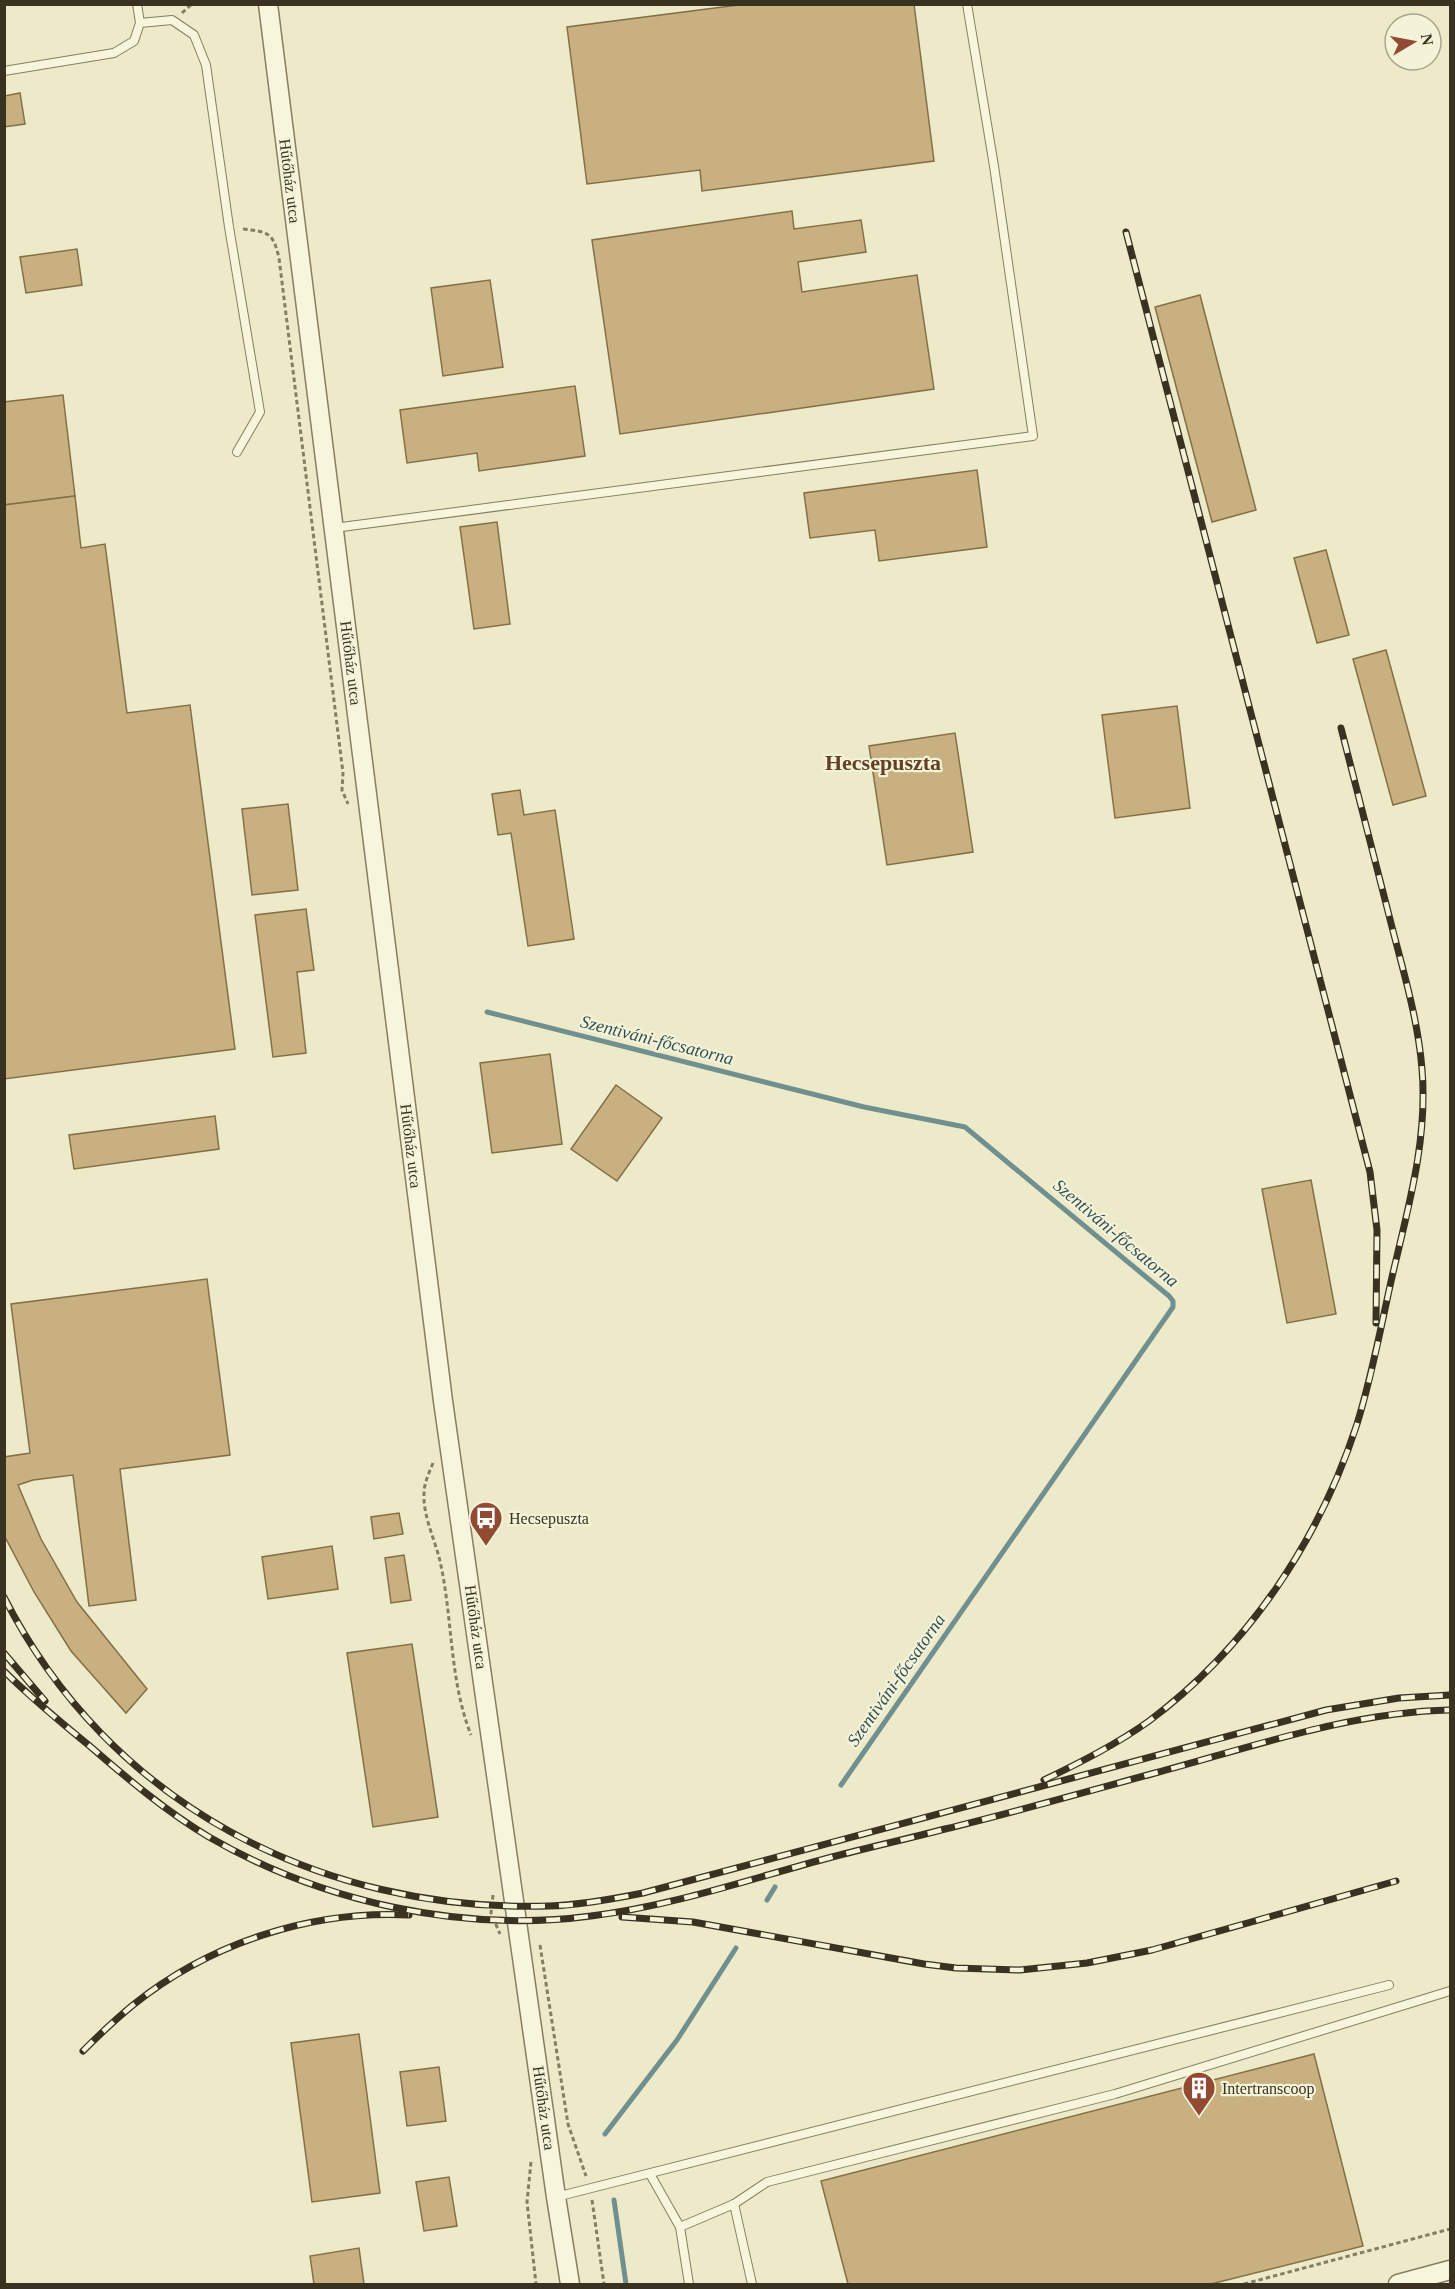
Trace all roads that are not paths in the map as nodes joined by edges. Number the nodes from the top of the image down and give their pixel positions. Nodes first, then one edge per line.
1 (138, 4) edge
2 (268, 4) edge
3 (967, 4) edge
4 (140, 23) junction
5 (4, 71) edge
6 (237, 452) dead end
7 (334, 528) junction
8 (1389, 1985) dead end
9 (1450, 1991) edge
10 (650, 2174) junction
11 (556, 2197) junction
12 (734, 2204) junction
13 (680, 2227) junction
14 (1450, 2270) edge
15 (570, 2284) edge
16 (689, 2284) edge
17 (752, 2284) edge
18 (1398, 2284) edge

1 - 4 lane
2 - 7 street, Hűtőház utca
3 - 7 lane
4 - 5 lane
4 - 6 lane
7 - 11 street, Hűtőház utca
8 - 10 lane
9 - 12 lane
10 - 11 lane
10 - 13 lane
11 - 15 street, Hűtőház utca
12 - 13 lane
12 - 17 lane
13 - 16 lane
14 - 18 street

